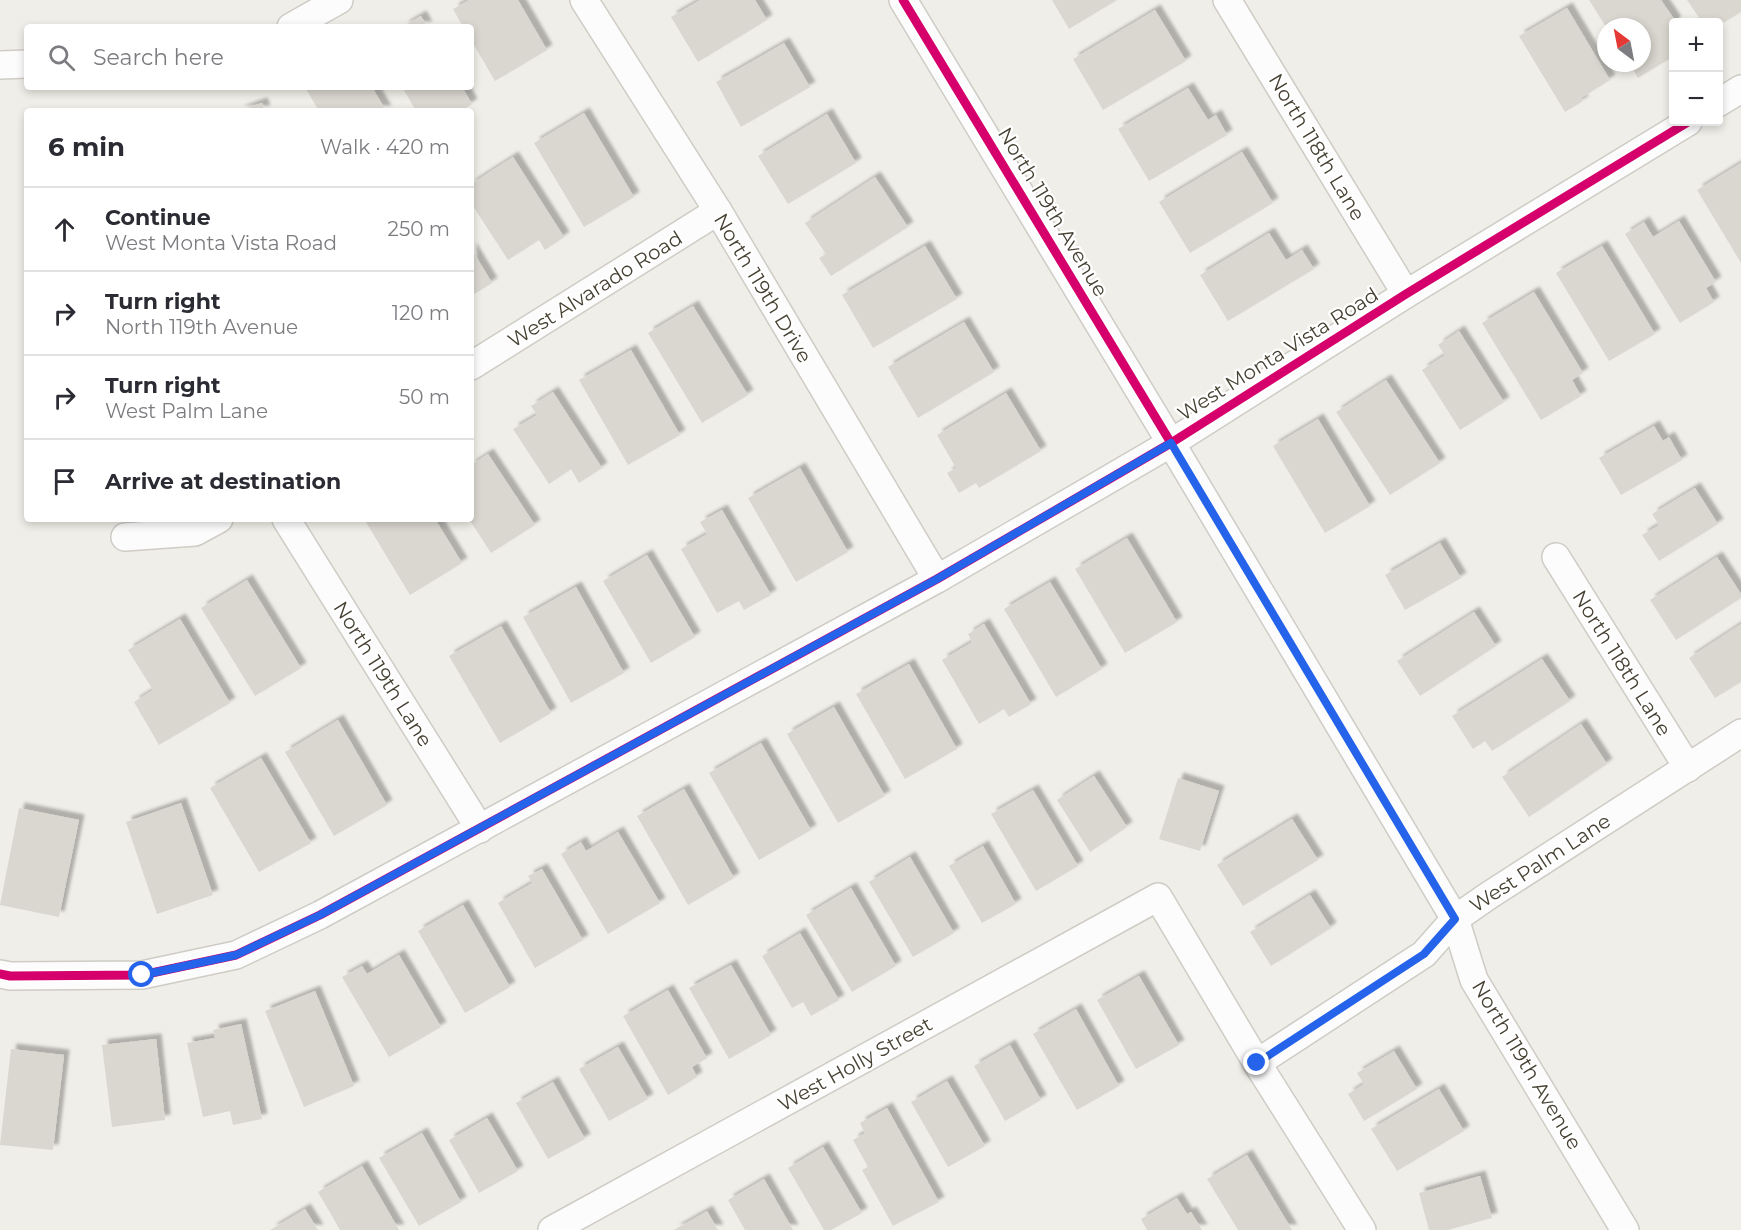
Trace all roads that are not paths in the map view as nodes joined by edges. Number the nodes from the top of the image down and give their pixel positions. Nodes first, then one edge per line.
1 (339, 0) edge
2 (584, 0) edge
3 (903, 0) edge
4 (1227, 0) edge
5 (296, 24) edge
6 (24, 64) edge
7 (0, 65) edge
8 (1741, 89) edge
9 (1723, 100) edge
10 (1681, 126) edge
11 (718, 212) junction
12 (1406, 294) junction
13 (474, 364) edge
14 (1171, 443) junction
15 (213, 522) edge
16 (288, 522) edge
17 (125, 537) dead end
18 (1556, 557) dead end
19 (937, 579) junction
20 (1741, 733) edge
21 (1688, 768) junction
22 (480, 830) junction
23 (1455, 919) junction
24 (0, 974) edge
25 (1257, 1063) junction
26 (552, 1230) edge
27 (1362, 1230) edge
28 (1625, 1230) edge

1 - 5 street
2 - 11 street, North 119th Drive
3 - 14 street, North 119th Avenue
4 - 12 street, North 118th Lane
6 - 7 street
8 - 9 street
10 - 12 street, West Monta Vista Road
11 - 13 street, West Alvarado Road
11 - 19 street, North 119th Drive
12 - 14 street, West Monta Vista Road
14 - 19 street, West Monta Vista Road
14 - 23 street, North 119th Avenue
15 - 17 street
16 - 22 street, North 119th Lane
18 - 21 street, North 118th Lane
19 - 22 street, West Monta Vista Road
20 - 21 street, West Palm Lane
21 - 23 street, West Palm Lane
22 - 24 street, West Monta Vista Road
23 - 25 street, West Palm Lane
23 - 28 street, North 119th Avenue
25 - 26 street, West Holly Street
25 - 27 street

